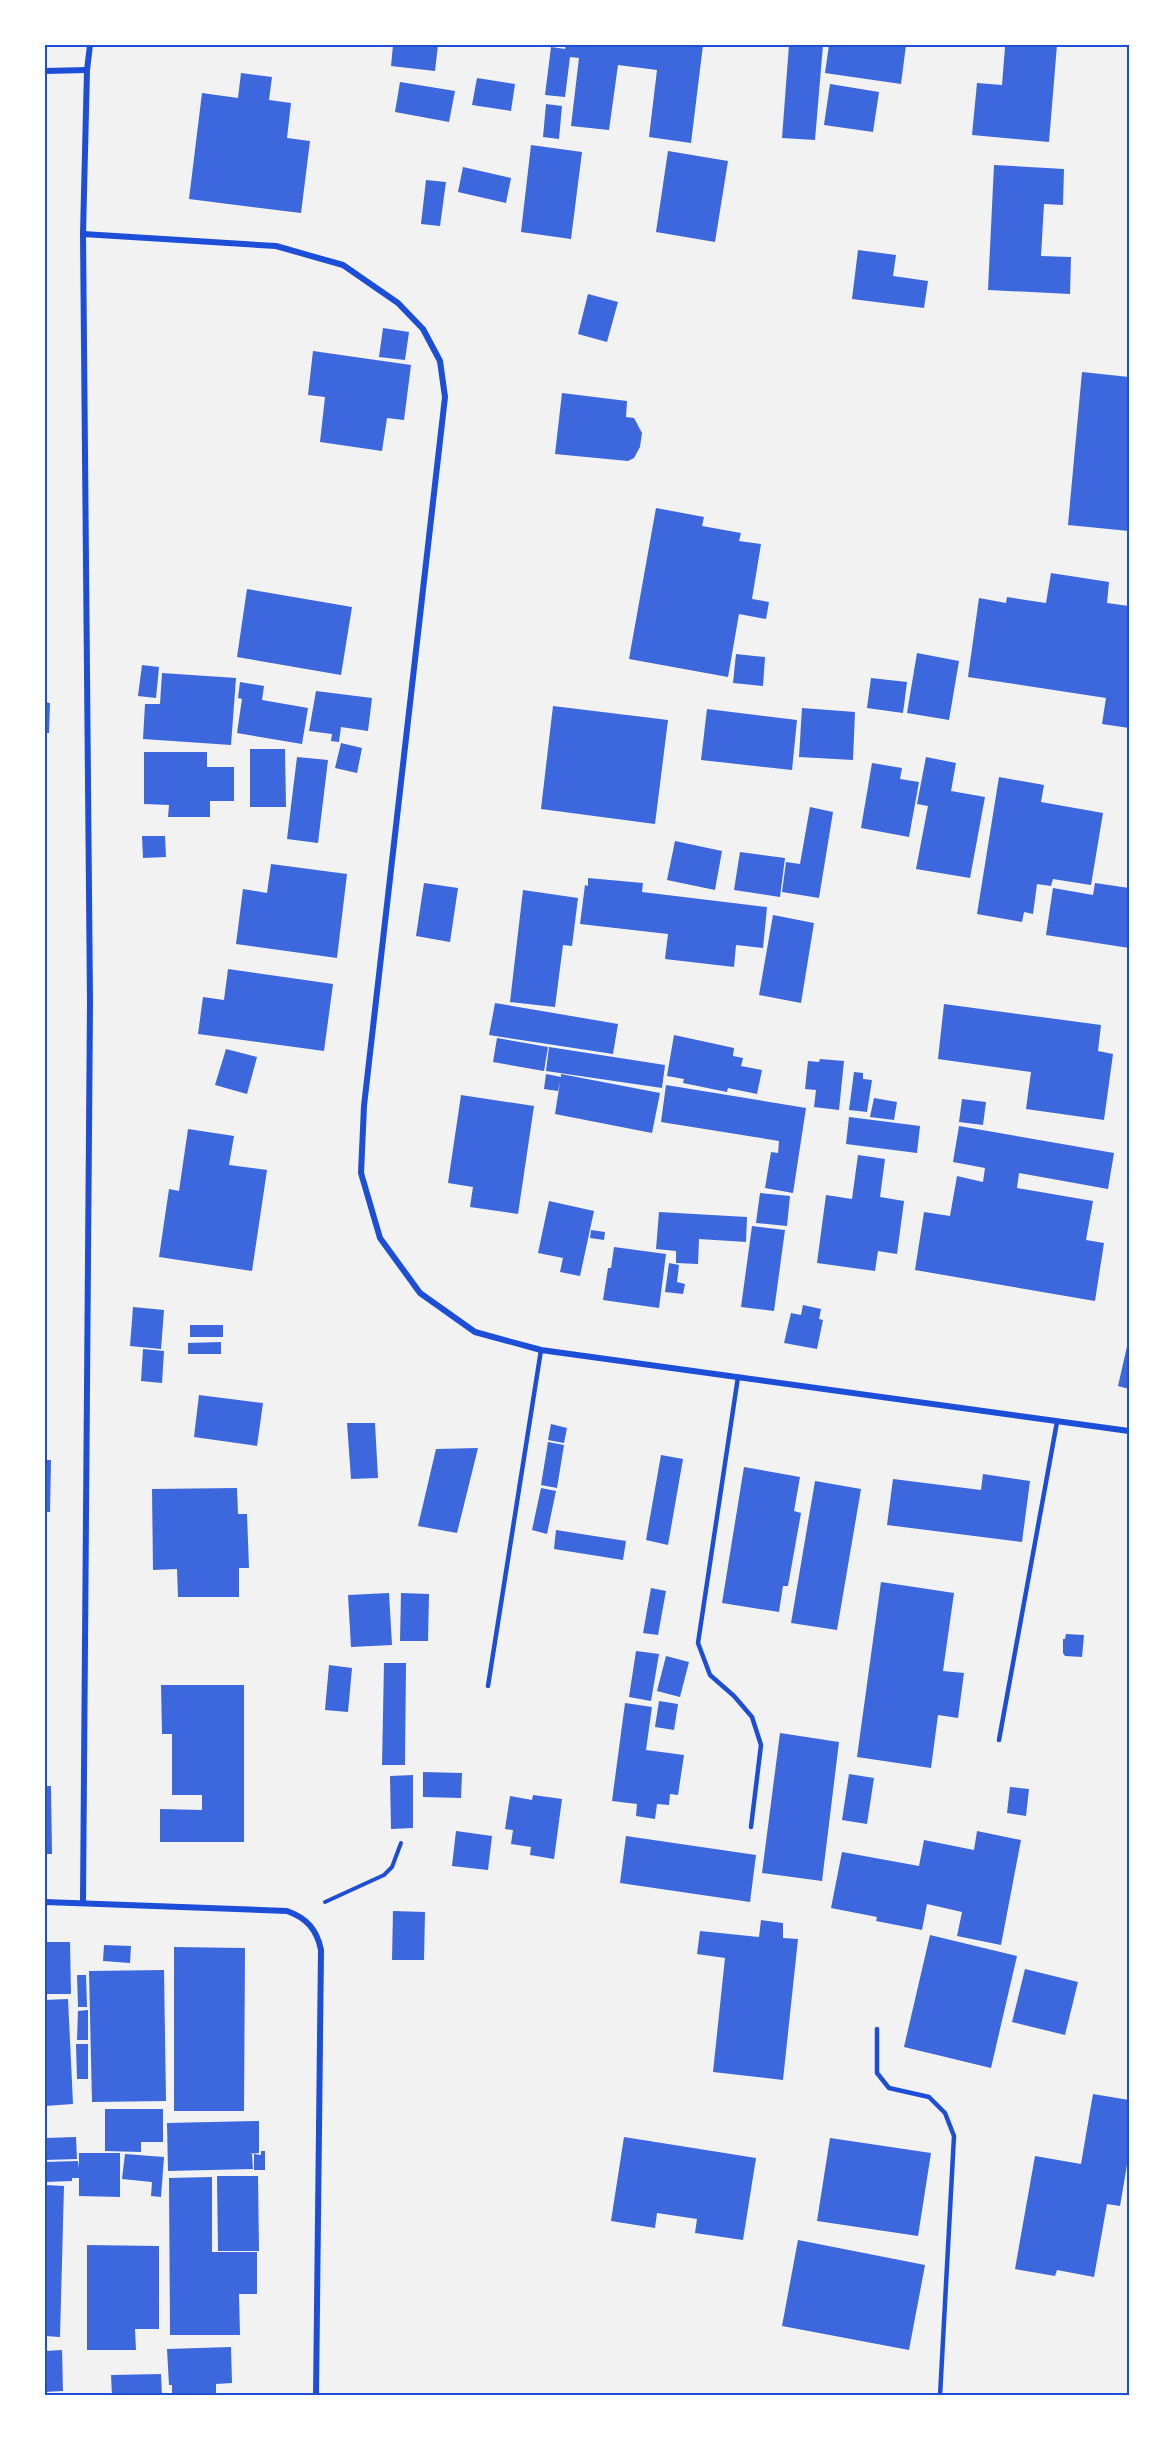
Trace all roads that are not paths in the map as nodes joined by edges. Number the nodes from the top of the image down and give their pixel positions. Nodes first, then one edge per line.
1 (90, 45) edge
2 (87, 70) junction
3 (45, 71) edge
4 (83, 234) junction
5 (540, 1350) junction
6 (738, 1377) junction
7 (1057, 1422) junction
8 (1129, 1431) edge
9 (488, 1686) dead end
10 (999, 1740) dead end
11 (751, 1827) dead end
12 (83, 1901) junction
13 (45, 1902) edge
14 (877, 2029) dead end
15 (316, 2396) edge
16 (940, 2396) edge

1 - 2 street
2 - 3 street
2 - 4 street
4 - 5 street
4 - 12 street
5 - 6 street
5 - 9 lane
6 - 7 street
6 - 11 lane
7 - 8 street
7 - 10 lane
12 - 13 street
12 - 15 street
14 - 16 lane

